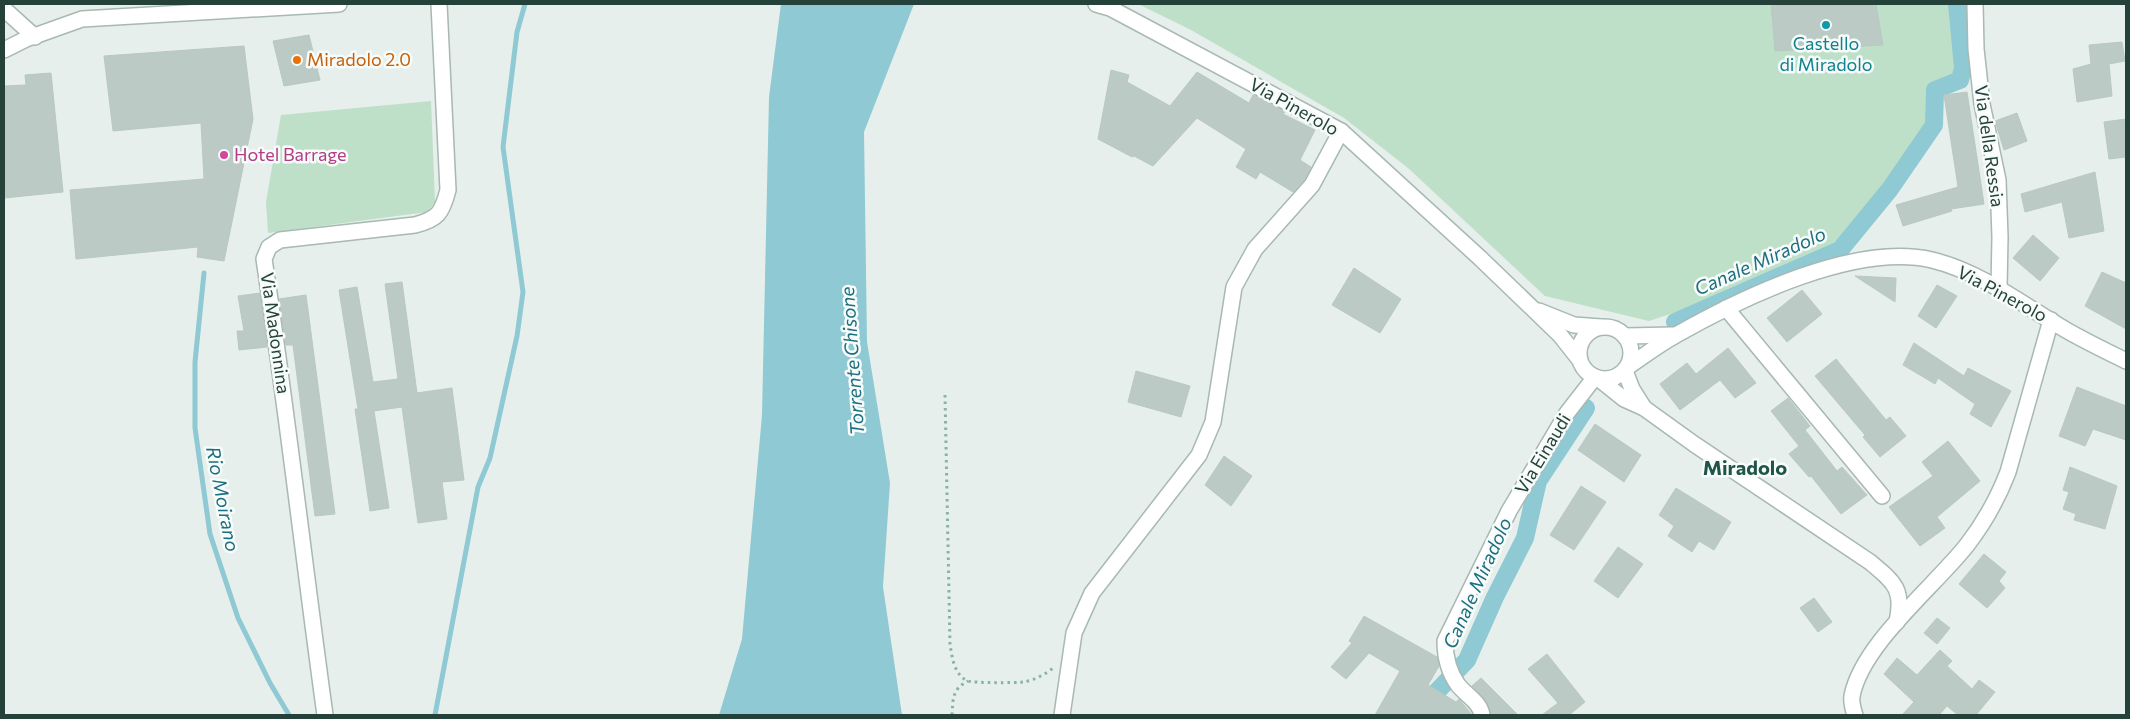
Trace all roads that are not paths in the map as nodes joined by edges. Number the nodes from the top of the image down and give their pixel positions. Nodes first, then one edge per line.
1 (339, 4) edge
2 (439, 4) edge
3 (1975, 4) edge
4 (1106, 5) edge
5 (4, 9) edge
6 (31, 38) junction
7 (4, 44) edge
8 (4, 50) edge
9 (1341, 131) junction
10 (1999, 288) junction
11 (1533, 308) junction
12 (1726, 308) junction
13 (2051, 320) junction
14 (1602, 327) junction
15 (1674, 335) junction
16 (1626, 336) junction
17 (1579, 359) junction
18 (2126, 361) edge
19 (1627, 369) junction
20 (1597, 378) junction
21 (1644, 408) junction
22 (1882, 496) dead end
23 (1897, 622) junction
24 (325, 715) edge
25 (1062, 715) edge
26 (1482, 715) edge
27 (1854, 715) edge

1 - 6 street
2 - 24 street, Via Madonnina
3 - 10 street, Via della Ressia
4 - 9 street, Via Pinerolo
5 - 6 street
6 - 7 street
6 - 8 street
9 - 11 street, Via Pinerolo
9 - 25 street
10 - 12 street, Via Pinerolo
10 - 13 street, Via Pinerolo
11 - 14 street, Via Pinerolo
11 - 17 street, Via Pinerolo
12 - 15 street, Via Pinerolo
12 - 22 street
13 - 18 street, Via Pinerolo
13 - 23 street
14 - 16 street
14 - 17 street
15 - 16 street, Via Pinerolo
15 - 19 street, Via Pinerolo
16 - 19 street
17 - 20 street
19 - 20 street
19 - 21 street
20 - 21 street
20 - 26 street, Via Einaudi
21 - 23 street
23 - 27 street

